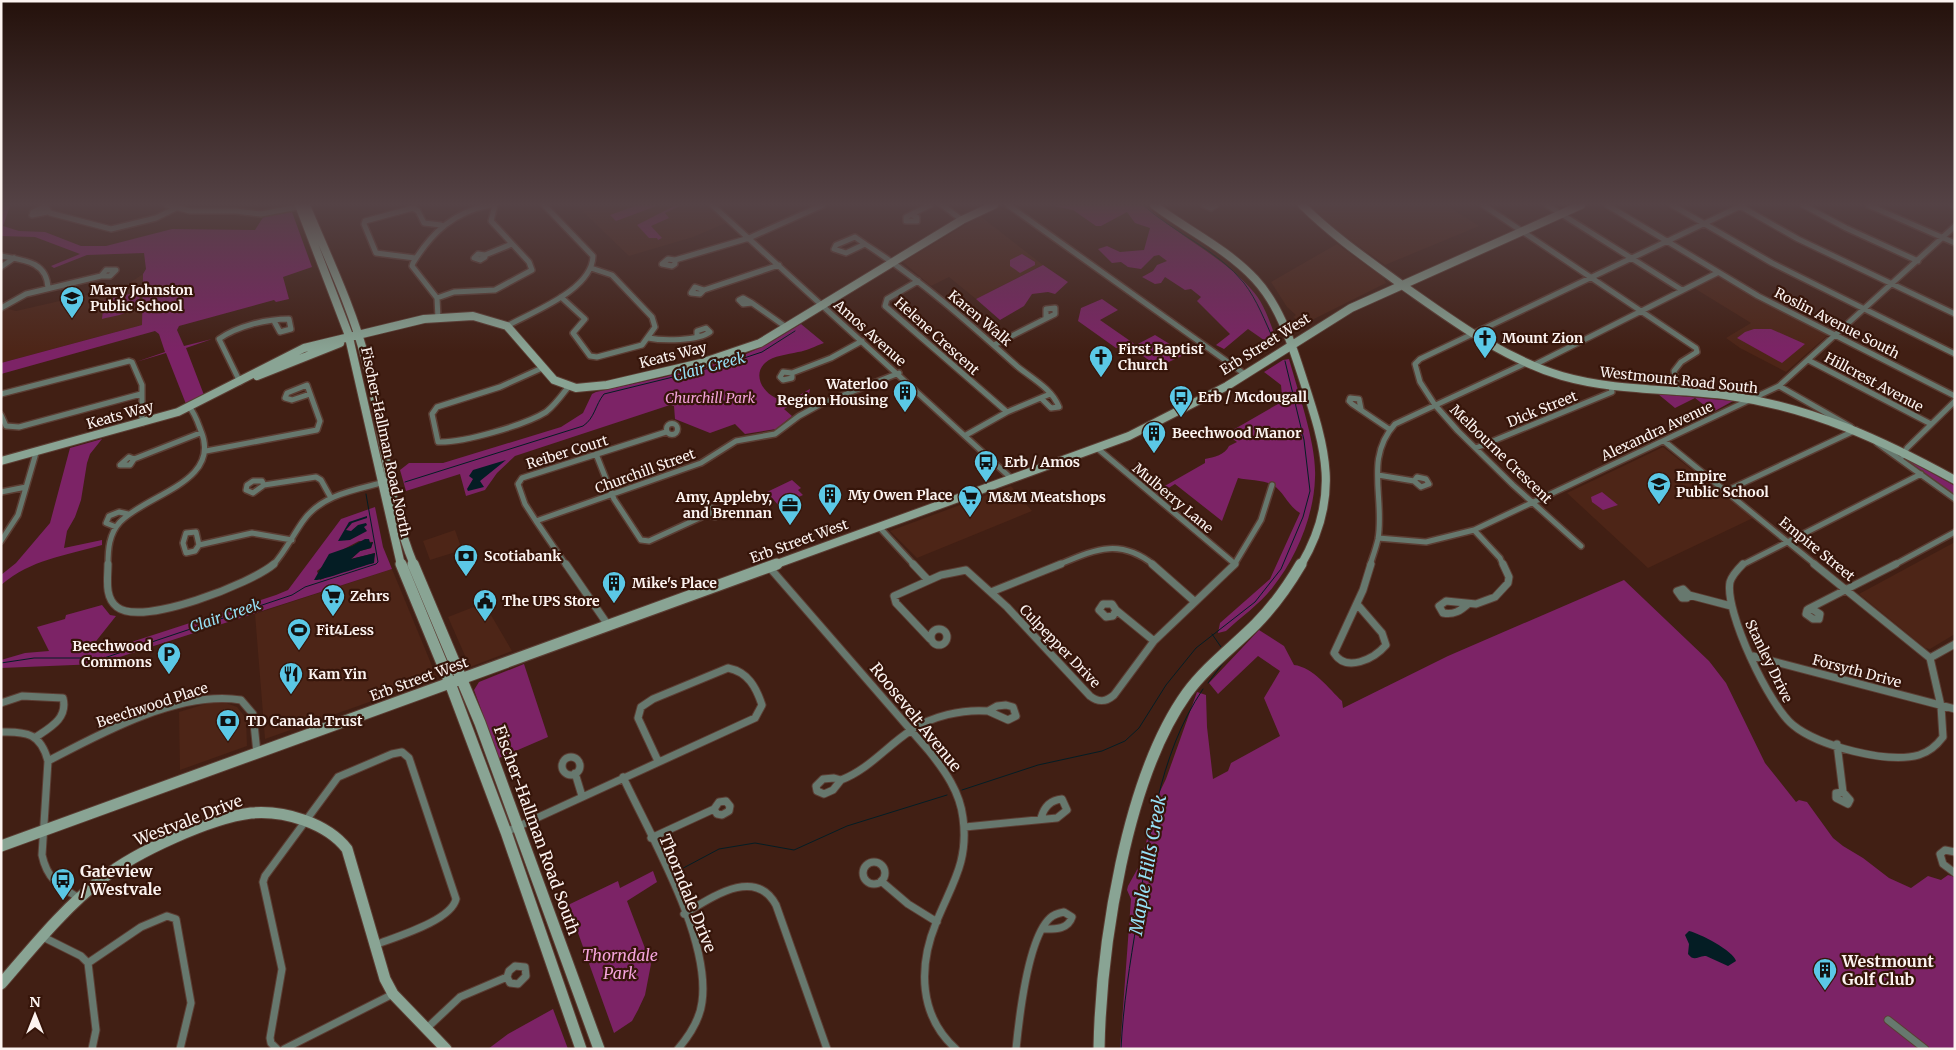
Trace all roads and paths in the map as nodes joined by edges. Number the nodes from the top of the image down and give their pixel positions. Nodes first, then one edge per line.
1 (321, 254) edge
2 (325, 254) edge
3 (384, 254) edge
4 (419, 254) edge
5 (521, 254) edge
6 (591, 254) edge
7 (695, 254) edge
8 (767, 254) edge
9 (882, 254) edge
10 (907, 254) edge
11 (1077, 254) edge
12 (1225, 254) edge
13 (1360, 254) edge
14 (1471, 254) edge
15 (1556, 254) edge
16 (1626, 254) edge
17 (1641, 254) edge
18 (1687, 254) edge
19 (1756, 254) edge
20 (1829, 254) edge
21 (1903, 254) edge
22 (1925, 254) edge
23 (1, 256) edge
24 (14, 258) junction
25 (416, 258) junction
26 (1632, 258) junction
27 (675, 260) dead end
28 (1918, 261) junction
29 (894, 262) junction
30 (779, 265) junction
31 (1, 267) edge
32 (591, 268) junction
33 (1717, 272) junction
34 (1389, 274) junction
35 (101, 276) dead end
36 (1592, 277) junction
37 (1419, 278) junction
38 (918, 281) junction
39 (1403, 284) junction
40 (1892, 284) junction
41 (48, 288) junction
42 (704, 290) dead end
43 (1390, 290) junction
44 (1682, 290) junction
45 (561, 297) junction
46 (437, 298) junction
47 (752, 303) dead end
48 (823, 305) junction
49 (1, 308) edge
50 (1865, 309) junction
51 (1641, 310) junction
52 (1955, 314) edge
53 (1046, 317) dead end
54 (438, 318) junction
55 (274, 321) dead end
56 (508, 326) junction
57 (786, 327) junction
58 (1470, 334) junction
59 (697, 335) dead end
60 (1835, 335) junction
61 (360, 336) junction
62 (648, 338) junction
63 (350, 339) junction
64 (862, 341) junction
65 (994, 345) junction
66 (1292, 346) junction
67 (1955, 354) edge
68 (1808, 360) junction
69 (1529, 365) junction
70 (542, 368) junction
71 (792, 373) dead end
72 (899, 373) junction
73 (1246, 375) junction
74 (240, 382) junction
75 (568, 386) junction
76 (1779, 386) junction
77 (1612, 387) junction
78 (1678, 391) junction
79 (1, 394) edge
80 (142, 394) junction
81 (310, 394) dead end
82 (1050, 394) junction
83 (1955, 396) edge
84 (1042, 399) junction
85 (1752, 399) junction
86 (1955, 401) edge
87 (1436, 405) junction
88 (189, 407) junction
89 (1361, 409) dead end
90 (1007, 412) junction
91 (1, 415) edge
92 (142, 423) junction
93 (1931, 424) junction
94 (1389, 429) junction
95 (1859, 431) junction
96 (666, 432) dead end
97 (200, 433) junction
98 (966, 435) junction
99 (1664, 441) junction
100 (1097, 448) junction
101 (1476, 448) junction
102 (206, 451) junction
103 (36, 453) junction
104 (596, 454) junction
105 (1904, 456) junction
106 (134, 459) dead end
107 (1, 461) edge
108 (1921, 474) junction
109 (1378, 475) junction
110 (1012, 479) junction
111 (392, 480) junction
112 (1955, 480) edge
113 (1414, 481) dead end
114 (381, 483) junction
115 (264, 485) dead end
116 (1272, 485) dead end
117 (26, 487) junction
118 (1726, 491) junction
119 (1, 492) edge
120 (612, 495) junction
121 (331, 498) junction
122 (1955, 498) edge
123 (1533, 501) junction
124 (128, 514) junction
125 (708, 514) dead end
126 (536, 521) junction
127 (116, 527) junction
128 (880, 528) junction
129 (1474, 530) junction
130 (1955, 532) edge
131 (1378, 538) junction
132 (292, 540) junction
133 (1, 541) edge
134 (1787, 541) junction
135 (200, 545) dead end
136 (1581, 546) dead end
137 (1235, 564) junction
138 (770, 568) junction
139 (928, 580) junction
140 (1848, 590) junction
141 (991, 592) junction
142 (1689, 595) dead end
143 (1194, 600) junction
144 (1358, 604) junction
145 (1468, 604) dead end
146 (1731, 606) junction
147 (1808, 609) dead end
148 (1116, 610) dead end
149 (608, 625) junction
150 (930, 639) dead end
151 (1154, 641) junction
152 (1955, 644) edge
153 (1753, 656) junction
154 (1930, 658) junction
155 (463, 679) junction
156 (450, 683) junction
157 (1, 703) edge
158 (1941, 706) junction
159 (1955, 710) edge
160 (988, 711) dead end
161 (911, 730) junction
162 (1, 732) edge
163 (36, 737) junction
164 (1837, 744) junction
165 (257, 753) junction
166 (48, 761) junction
167 (658, 761) junction
168 (575, 773) dead end
169 (623, 777) junction
170 (841, 780) dead end
171 (1843, 792) dead end
172 (582, 796) junction
173 (714, 809) dead end
174 (1041, 818) dead end
175 (305, 822) junction
176 (519, 825) junction
177 (965, 827) junction
178 (44, 830) junction
179 (506, 832) junction
180 (651, 838) junction
181 (1, 846) edge
182 (1955, 852) edge
183 (1955, 873) edge
184 (881, 881) dead end
185 (79, 898) junction
186 (684, 914) junction
187 (937, 922) junction
188 (1043, 929) dead end
189 (43, 937) junction
190 (375, 944) junction
191 (88, 963) junction
192 (507, 977) dead end
193 (3, 979) edge
194 (393, 994) junction
195 (1888, 1020) dead end
196 (427, 1028) junction
197 (679, 1048) edge
198 (92, 1049) edge
199 (180, 1049) edge
200 (277, 1049) edge
201 (284, 1049) edge
202 (446, 1049) edge
203 (581, 1049) edge
204 (599, 1049) edge
205 (827, 1049) edge
206 (956, 1049) edge
207 (1016, 1049) edge
208 (1099, 1049) edge
209 (1925, 1049) edge

1 - 63 main road, Fischer-Hallman Road North
2 - 61 main road, Fischer-Hallman Road North
3 - 25 street
4 - 25 street
5 - 46 street
6 - 32 street
7 - 27 street
8 - 30 street, Amos Avenue
9 - 29 street, Karen Walk
10 - 29 main road, Keats Way
11 - 73 street
12 - 66 main road
13 - 34 main road, Westmount Road South
14 - 37 main road, Erb Street West
15 - 36 street
16 - 26 street
17 - 26 street
18 - 33 street, Roslin Avenue South
19 - 50 street
20 - 40 street
21 - 28 street
22 - 28 street, Alexandra Avenue
23 - 24 street
24 - 31 street
24 - 41 street
25 - 46 street
26 - 36 street
26 - 44 street
28 - 40 street, Alexandra Avenue
29 - 38 street, Karen Walk
29 - 48 main road, Keats Way
30 - 42 street
30 - 48 street, Amos Avenue
32 - 45 street
32 - 62 street
33 - 44 street
33 - 60 street, Roslin Avenue South
34 - 37 main road
34 - 39 main road, Westmount Road South
34 - 43 main road
35 - 41 street
36 - 51 street
36 - 58 street
37 - 39 main road, Erb Street West
38 - 65 street, Karen Walk
38 - 90 street, Helene Crescent
39 - 43 main road, Erb Street West
39 - 58 main road, Westmount Road South
40 - 50 street, Alexandra Avenue
40 - 52 street
41 - 49 street
43 - 66 main road, Erb Street West
44 - 51 street
45 - 56 street
45 - 62 street
46 - 54 street
47 - 57 street
48 - 57 main road, Keats Way
48 - 64 street, Amos Avenue
50 - 60 street, Alexandra Avenue
50 - 67 street
51 - 69 street
51 - 78 street
53 - 65 street
54 - 56 main road, Keats Way
54 - 61 main road, Keats Way
55 - 74 street
56 - 70 main road, Keats Way
57 - 75 main road, Keats Way
58 - 69 main road, Westmount Road South
58 - 87 street, Melbourne Crescent
59 - 62 street
60 - 68 street, Alexandra Avenue
60 - 83 street, Roslin Avenue South
61 - 63 street, Keats Way
61 - 111 main road, Fischer-Hallman Road North
63 - 74 main road, Keats Way
63 - 114 main road, Fischer-Hallman Road North
64 - 71 street
64 - 72 street, Amos Avenue
65 - 82 street, Karen Walk
66 - 73 main road, Erb Street West
66 - 208 main road
68 - 76 street, Alexandra Avenue
68 - 93 street, Hillcrest Avenue
69 - 77 main road, Westmount Road South
69 - 87 street
70 - 75 main road, Keats Way
70 - 75 street
72 - 98 street, Amos Avenue
72 - 120 street, Churchill Street
73 - 100 main road, Erb Street West
74 - 88 main road, Keats Way
76 - 85 street, Alexandra Avenue
76 - 95 street, Westmount Road South
77 - 78 main road, Westmount Road South
77 - 101 street, Dick Street
78 - 85 main road, Westmount Road South
79 - 80 street
80 - 91 street
80 - 92 street
81 - 102 street
82 - 84 street
82 - 84 street
84 - 90 street
85 - 95 main road, Westmount Road South
85 - 99 street, Alexandra Avenue
86 - 93 street
87 - 94 street
87 - 101 street, Melbourne Crescent
88 - 92 main road, Keats Way
88 - 97 street
89 - 94 street
90 - 98 street
92 - 103 main road, Keats Way
93 - 105 street
94 - 109 street
95 - 105 main road, Westmount Road South
95 - 118 street
96 - 104 street, Reiber Court
97 - 102 street
97 - 106 street
98 - 110 street, Amos Avenue
99 - 118 street, Empire Street
99 - 123 street, Alexandra Avenue
100 - 110 main road, Erb Street West
100 - 137 street, Mulberry Lane
101 - 123 street, Melbourne Crescent
102 - 124 street
103 - 107 main road, Keats Way
103 - 117 street
104 - 120 street
104 - 126 street, Reiber Court
105 - 108 street, Westmount Road South
105 - 112 main road, Westmount Road South
108 - 122 street, Westmount Road South
108 - 134 street, Stanley Drive
109 - 113 street
109 - 131 street
110 - 128 main road, Erb Street West
111 - 114 street
111 - 155 main road, Fischer-Hallman Road North
114 - 121 street
114 - 156 main road, Fischer-Hallman Road North
115 - 121 street
116 - 137 street, Culpepper Drive
117 - 119 street
117 - 133 street
118 - 134 street, Empire Street
120 - 125 street
120 - 126 street, Churchill Street
121 - 132 street
123 - 129 street, Alexandra Avenue
123 - 136 street, Melbourne Crescent
124 - 127 street
124 - 127 street
126 - 149 street
127 - 132 street
128 - 138 main road, Erb Street West
128 - 139 street
129 - 131 street, Alexandra Avenue
129 - 145 street
130 - 140 street
131 - 144 street
132 - 135 street
134 - 140 street, Empire Street
134 - 146 street, Stanley Drive
137 - 143 street, Culpepper Drive
138 - 149 main road, Erb Street West
138 - 161 street, Roosevelt Avenue
139 - 141 street, Culpepper Drive
139 - 150 street
140 - 147 street
140 - 154 street, Empire Street
141 - 143 street
141 - 151 street, Culpepper Drive
142 - 146 street
143 - 151 street, Culpepper Drive
144 - 144 street
146 - 153 street, Stanley Drive
148 - 151 street
149 - 155 main road, Erb Street West
152 - 154 street
153 - 158 street, Forsyth Drive
153 - 164 street, Stanley Drive
154 - 158 street, Stanley Drive
155 - 156 main road, Erb Street West
155 - 176 main road, Fischer-Hallman Road South
156 - 165 main road, Erb Street West
156 - 179 main road, Fischer-Hallman Road South
157 - 163 street
158 - 159 street, Forsyth Drive
158 - 164 street, Stanley Drive
160 - 161 street
161 - 170 street
161 - 177 street, Roosevelt Avenue
162 - 163 street
163 - 166 street
164 - 171 street
165 - 166 street, Beechwood Place
165 - 178 main road, Erb Street West
166 - 178 street
167 - 167 street
167 - 169 street
168 - 172 street
169 - 172 street
169 - 180 street, Thorndale Drive
172 - 176 street
173 - 180 street
174 - 177 street
175 - 185 main road, Westvale Drive
175 - 190 main road, Westvale Drive
175 - 190 street
175 - 200 street
176 - 179 street
176 - 204 main road, Fischer-Hallman Road South
177 - 187 street, Roosevelt Avenue
178 - 181 main road, Erb Street West
178 - 185 street
179 - 203 main road, Fischer-Hallman Road South
180 - 186 street, Thorndale Drive
182 - 183 street
184 - 187 street
185 - 189 main road, Westvale Drive
186 - 197 street, Thorndale Drive
186 - 205 street
187 - 206 street, Roosevelt Avenue
188 - 207 street
189 - 191 street
189 - 193 main road, Westvale Drive
190 - 194 main road, Westvale Drive
191 - 198 street
191 - 199 street
192 - 196 street
194 - 196 main road, Westvale Drive
194 - 201 street
195 - 209 street
196 - 202 main road, Westvale Drive

